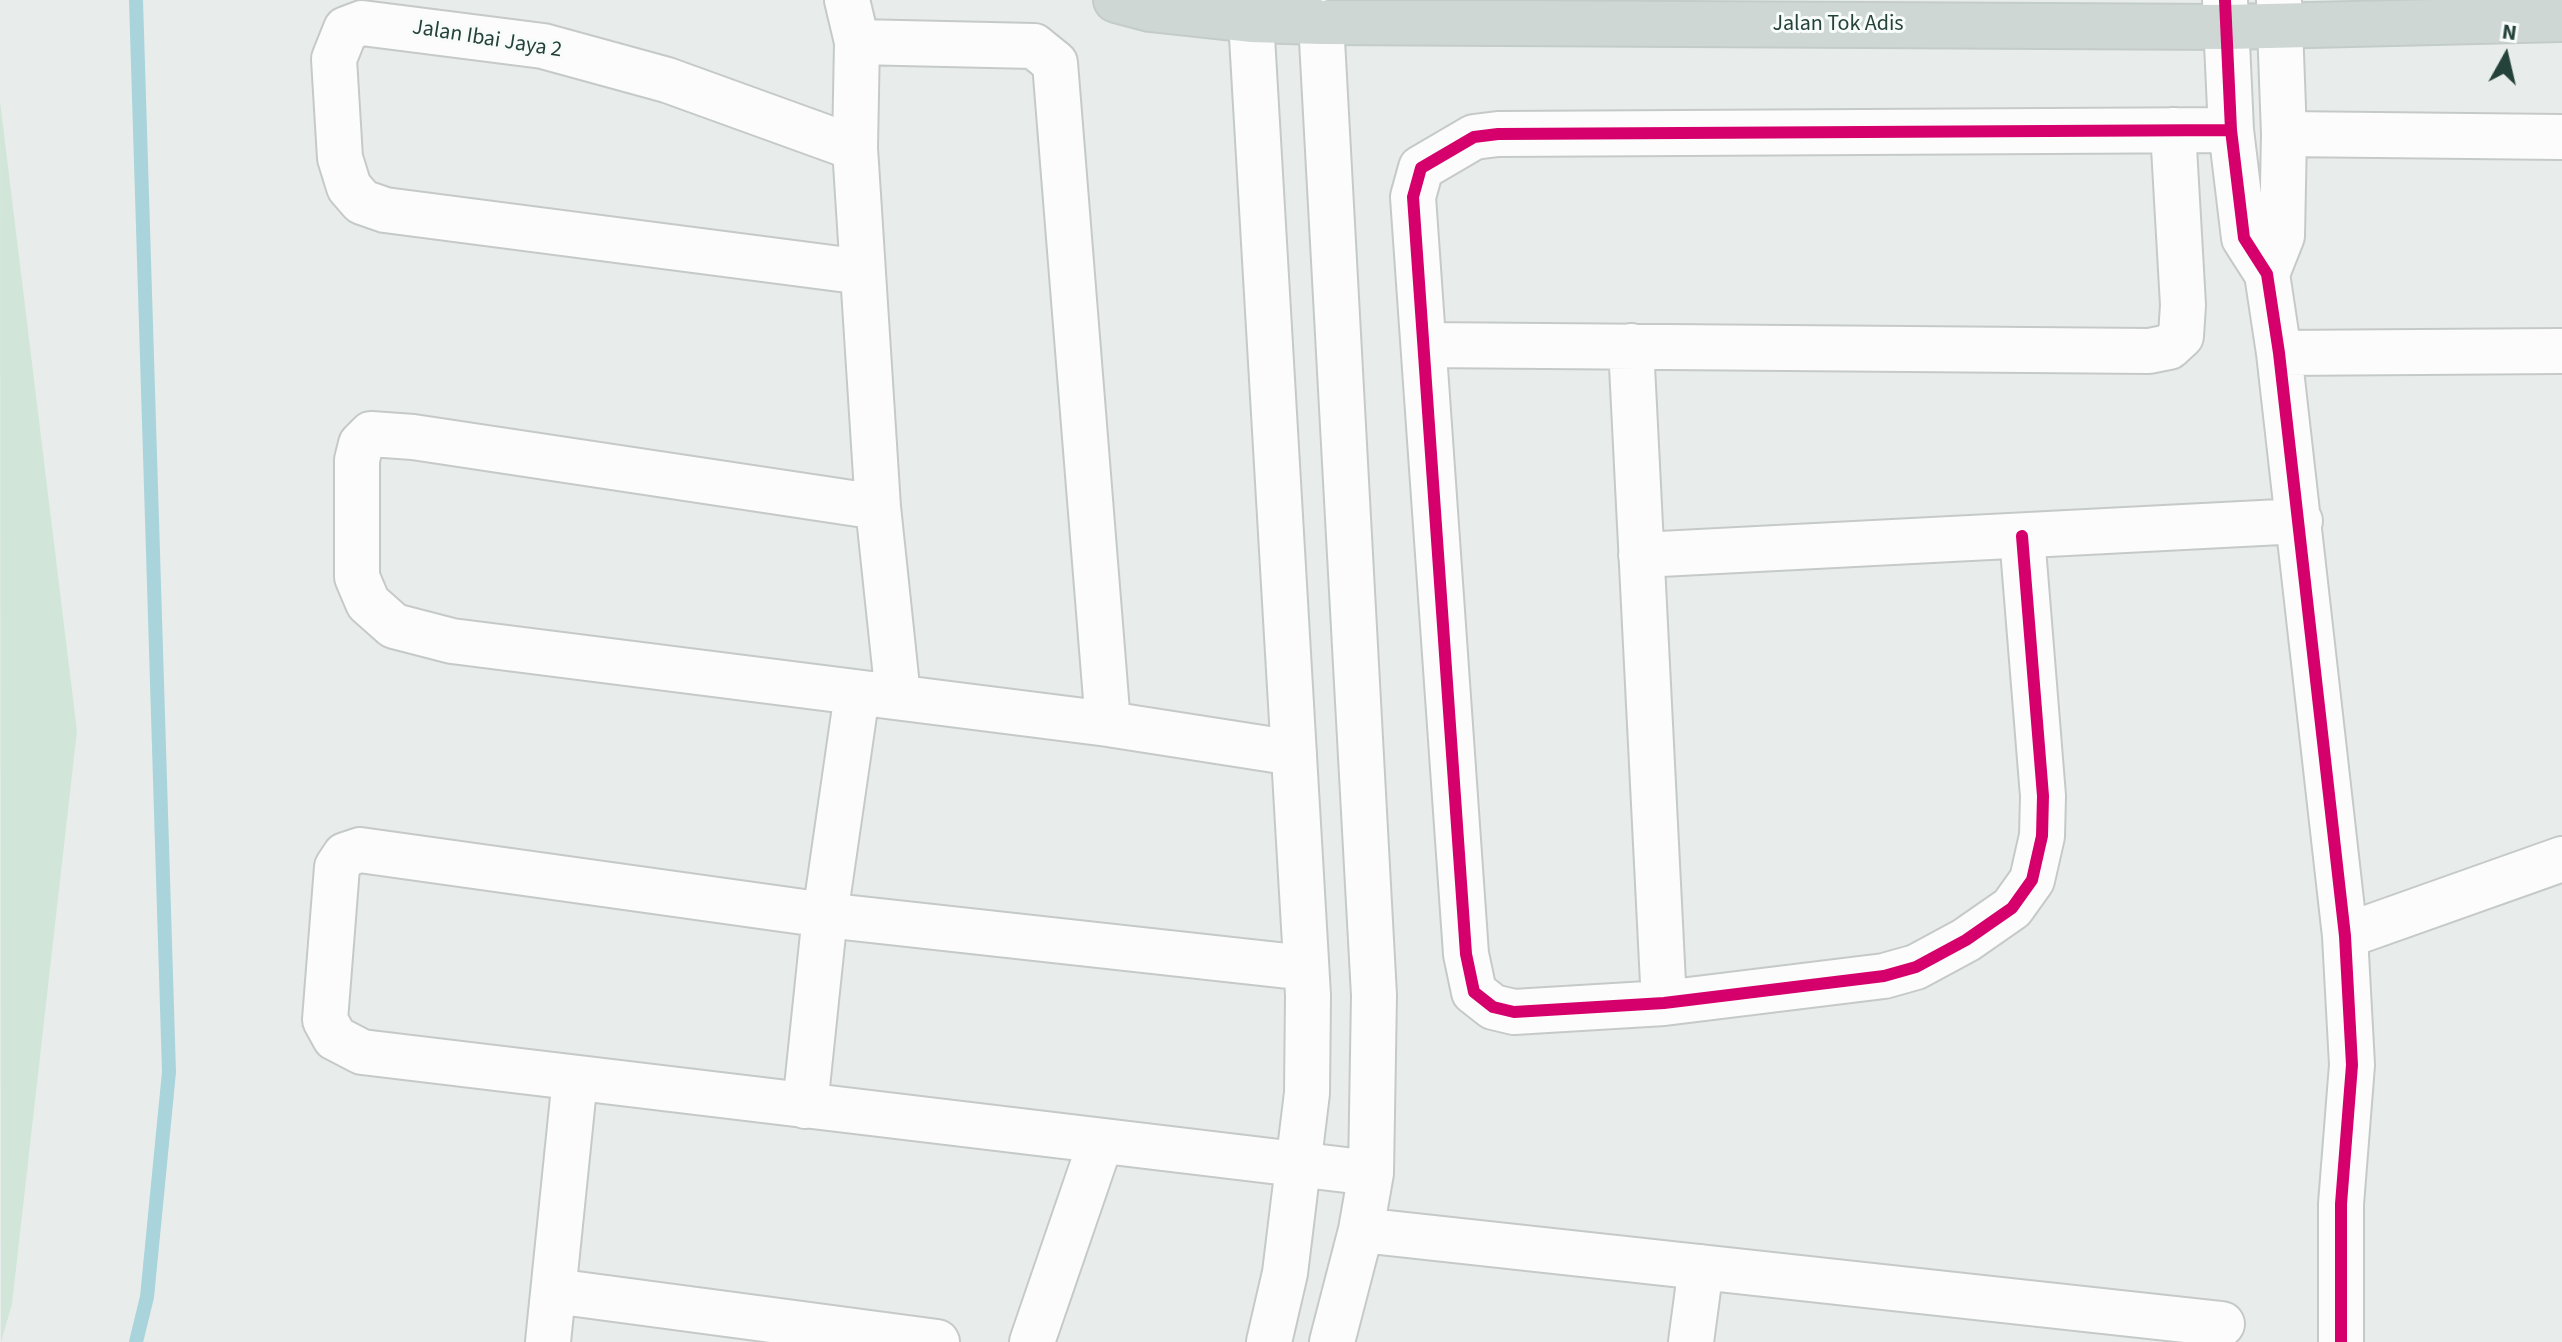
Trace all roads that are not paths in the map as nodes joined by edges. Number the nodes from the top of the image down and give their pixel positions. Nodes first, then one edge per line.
1 (847, 0) edge
2 (1116, 0) edge
3 (2279, 13) edge
4 (2225, 14) edge
5 (2562, 19) edge
6 (1251, 20) junction
7 (1321, 22) junction
8 (857, 42) junction
9 (2173, 130) junction
10 (2231, 130) junction
11 (2284, 134) junction
12 (2562, 137) edge
13 (855, 148) junction
14 (863, 272) junction
15 (2267, 274) junction
16 (1424, 345) junction
17 (1631, 346) junction
18 (2562, 351) edge
19 (2279, 353) junction
20 (878, 507) junction
21 (2300, 521) junction
22 (2022, 536) junction
23 (1641, 555) junction
24 (878, 695) junction
25 (1108, 724) junction
26 (1294, 753) junction
27 (2562, 859) edge
28 (825, 915) junction
29 (2345, 936) junction
30 (1306, 968) junction
31 (1664, 1003) junction
32 (575, 1078) junction
33 (805, 1106) junction
34 (1101, 1141) junction
35 (1298, 1165) junction
36 (1371, 1173) junction
37 (1361, 1230) junction
38 (1701, 1267) junction
39 (554, 1291) junction
40 (2222, 1324) dead end
41 (548, 1342) edge
42 (937, 1342) edge
43 (1032, 1342) edge
44 (1269, 1342) edge
45 (1332, 1342) edge
46 (1691, 1342) edge
47 (2341, 1342) edge

1 - 8 street
2 - 6 main road, Jalan Tok Adis
3 - 4 main road, Jalan Tok Adis
3 - 5 main road, Jalan Tok Adis
3 - 11 street
4 - 7 main road, Jalan Tok Adis
4 - 10 street
6 - 7 main road, Jalan Tok Adis
6 - 26 street
7 - 36 street
8 - 13 street
8 - 25 street
9 - 10 street
9 - 16 street
9 - 17 street
10 - 15 street
11 - 12 street
11 - 15 street
13 - 14 street
13 - 14 street, Jalan Ibai Jaya 2
14 - 20 street
15 - 19 street
16 - 17 street
16 - 31 street
17 - 23 street
18 - 19 street
19 - 21 street
20 - 24 street
20 - 24 street
21 - 22 street
21 - 29 street
22 - 23 street
22 - 31 street
23 - 31 street
24 - 25 street
24 - 28 street
25 - 26 street
26 - 30 street
27 - 29 street
28 - 30 street
28 - 32 street
28 - 33 street
29 - 47 street
30 - 35 street
32 - 33 street
32 - 39 street
33 - 34 street
34 - 35 street
34 - 43 street
35 - 36 street
35 - 44 street
36 - 37 street
37 - 38 street
37 - 45 street
38 - 40 street
38 - 46 street
39 - 41 street
39 - 42 street

